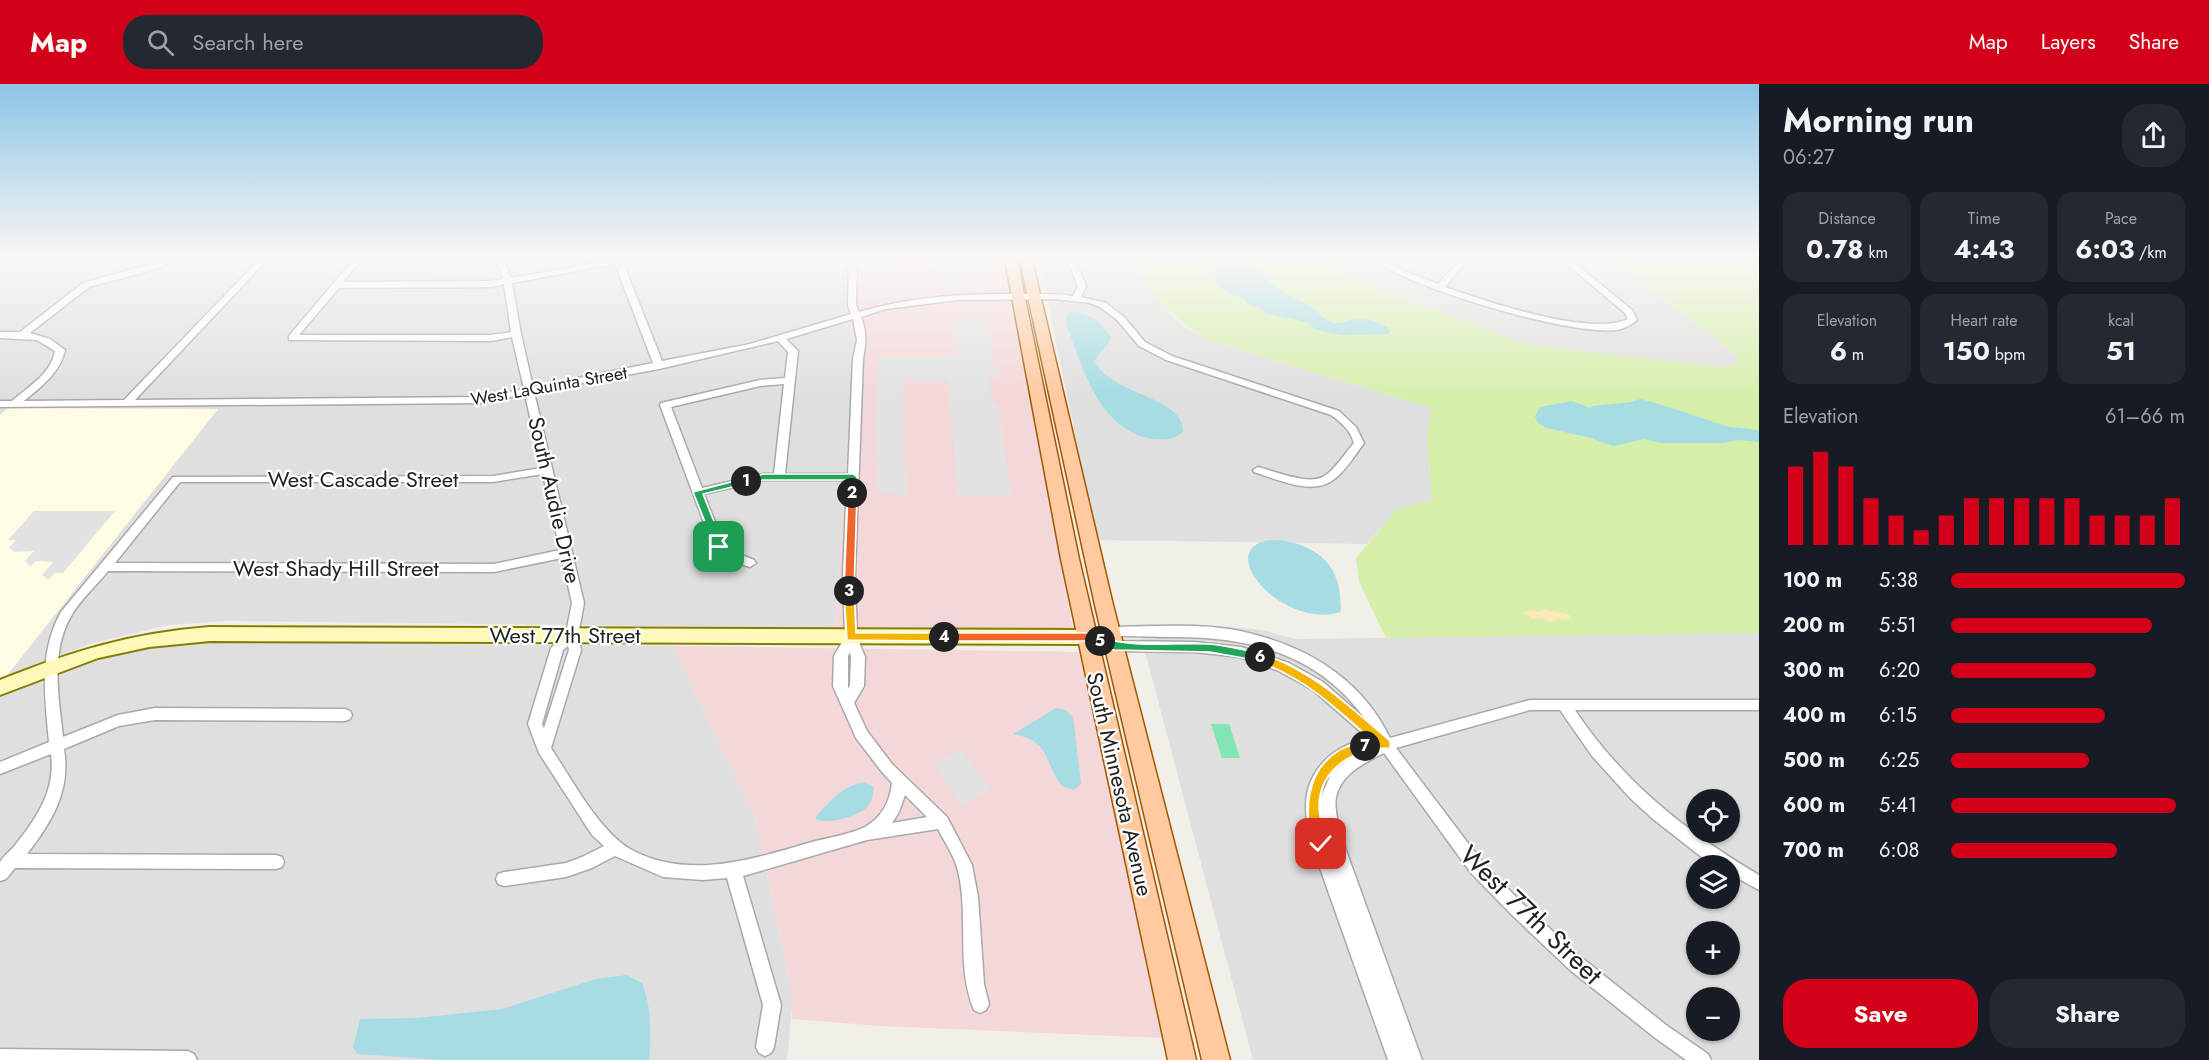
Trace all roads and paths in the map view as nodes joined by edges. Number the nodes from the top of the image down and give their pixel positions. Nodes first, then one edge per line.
1 (60, 306) edge
2 (222, 306) edge
3 (320, 306) edge
4 (512, 306) edge
5 (636, 306) edge
6 (852, 306) edge
7 (897, 306) edge
8 (1020, 306) edge
9 (1036, 306) edge
10 (1104, 306) edge
11 (1499, 306) edge
12 (1621, 306) edge
13 (855, 314) junction
14 (516, 334) junction
15 (0, 335) edge
16 (22, 335) junction
17 (780, 338) junction
18 (659, 366) junction
19 (790, 381) junction
20 (531, 392) junction
21 (16, 403) junction
22 (127, 403) junction
23 (0, 404) edge
24 (548, 470) junction
25 (1258, 470) dead end
26 (779, 477) junction
27 (853, 477) junction
28 (698, 492) junction
29 (565, 553) junction
30 (750, 563) dead end
31 (105, 567) junction
32 (572, 635) junction
33 (850, 637) junction
34 (1087, 637) junction
35 (1112, 639) junction
36 (49, 669) junction
37 (0, 688) edge
38 (1563, 704) junction
39 (1759, 705) edge
40 (345, 715) dead end
41 (57, 745) junction
42 (1386, 745) junction
43 (0, 768) edge
44 (900, 779) junction
45 (942, 822) junction
46 (867, 833) junction
47 (616, 847) junction
48 (1713, 855) edge
49 (12, 861) junction
50 (276, 862) dead end
51 (733, 870) junction
52 (1740, 872) edge
53 (0, 874) edge
54 (504, 879) dead end
55 (1759, 883) edge
56 (980, 1004) dead end
57 (765, 1047) dead end
58 (0, 1058) edge
59 (188, 1060) edge
60 (1182, 1060) edge
61 (1216, 1060) edge
62 (1397, 1060) edge
63 (1413, 1060) edge
64 (1702, 1060) edge

1 - 16 street
2 - 22 street
3 - 14 street
4 - 14 street, South Audie Drive
5 - 18 street
6 - 13 street
7 - 13 street, West LaQuinta Street
8 - 34 main road, South Minnesota Avenue
9 - 35 main road, South Minnesota Avenue
10 - 25 street, West LaQuinta Street
11 - 12 street
13 - 17 street, West LaQuinta Street
13 - 27 street
14 - 20 street, South Audie Drive
15 - 16 street
16 - 21 street
17 - 18 street, West LaQuinta Street
17 - 19 street
18 - 20 street, West LaQuinta Street
19 - 26 street
19 - 28 street
20 - 22 street, West LaQuinta Street
20 - 24 street, South Audie Drive
21 - 22 street, West LaQuinta Street
21 - 23 street, West LaQuinta Street
24 - 29 street, South Audie Drive
24 - 31 street, West Cascade Street
26 - 27 street
26 - 28 street
27 - 33 street
28 - 30 street
29 - 31 street, West Shady Hill Street
29 - 32 street, South Audie Drive
31 - 36 street
32 - 33 street, West 77th Street
32 - 36 street, West 77th Street
32 - 47 street, South Audie Drive
33 - 34 street, West 77th Street
33 - 44 street
34 - 35 street, West 77th Street
34 - 60 main road, South Minnesota Avenue
35 - 42 street, West 77th Street
35 - 61 main road, South Minnesota Avenue
36 - 37 street, West 77th Street
36 - 41 street
38 - 39 street
38 - 42 street
38 - 48 street
40 - 41 street
41 - 43 street
41 - 49 street
42 - 62 street
42 - 63 street
42 - 64 street, West 77th Street
44 - 45 street
44 - 46 street
45 - 46 street
45 - 56 street
46 - 51 street
47 - 51 street
47 - 54 street
49 - 50 street
49 - 53 street
51 - 57 street
52 - 55 street
58 - 59 street

